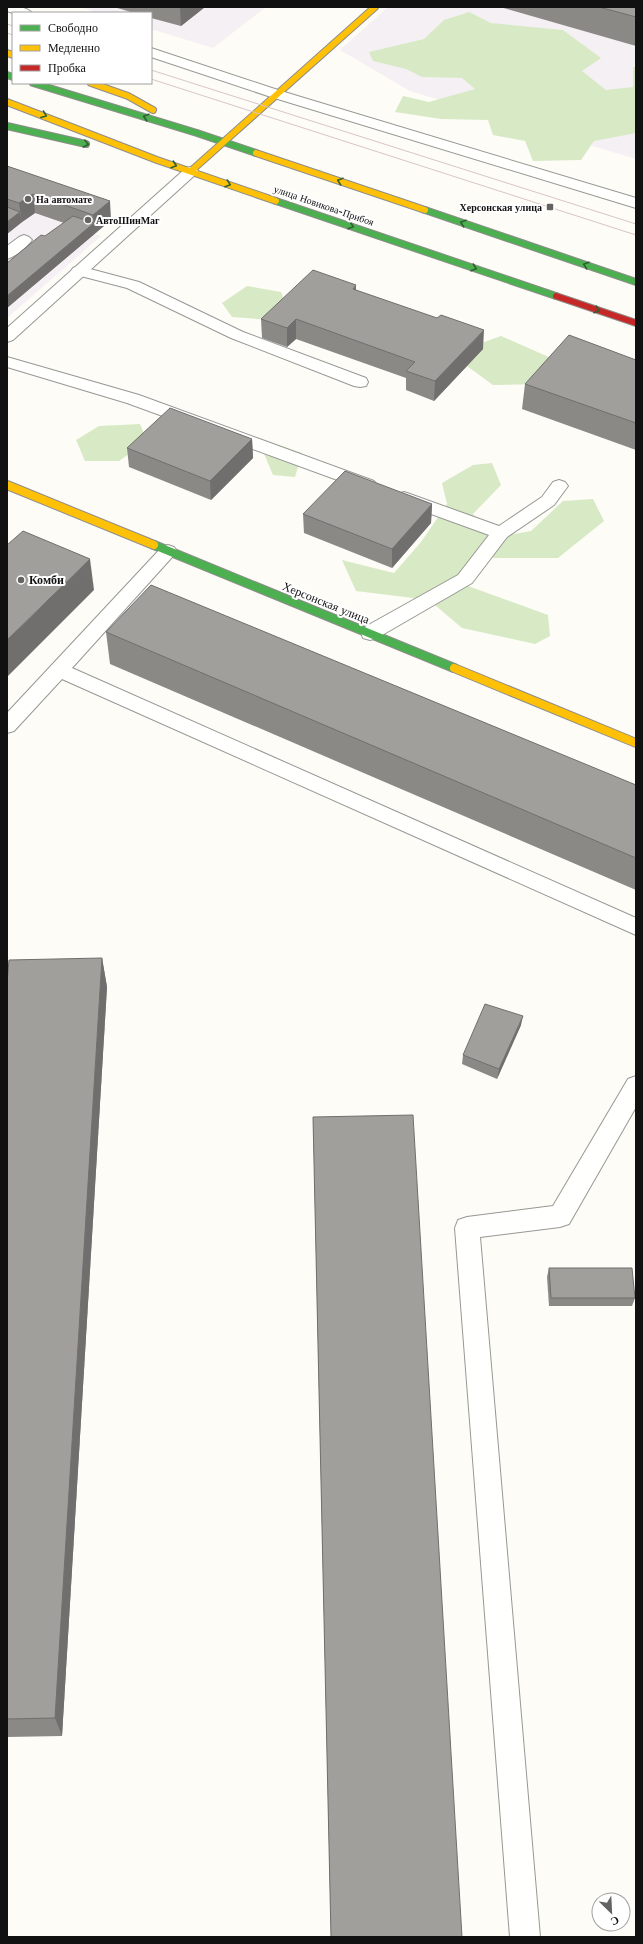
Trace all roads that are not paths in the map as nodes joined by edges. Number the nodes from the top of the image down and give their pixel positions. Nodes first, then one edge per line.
1 (7, 7) edge
2 (375, 7) edge
3 (22, 12) edge
4 (152, 52) edge
5 (36, 84) edge
6 (95, 84) edge
7 (276, 94) junction
8 (7, 102) edge
9 (7, 126) edge
10 (197, 133) junction
11 (224, 142) junction
12 (157, 160) junction
13 (191, 171) junction
14 (636, 203) edge
15 (24, 240) dead end
16 (7, 254) edge
17 (79, 271) junction
18 (636, 282) edge
19 (636, 323) edge
20 (7, 337) edge
21 (7, 362) edge
22 (360, 382) dead end
23 (7, 485) edge
24 (558, 486) dead end
25 (501, 533) junction
26 (168, 551) junction
27 (370, 634) junction
28 (60, 670) junction
29 (7, 726) edge
30 (636, 743) edge
31 (636, 927) edge
32 (636, 1086) edge
33 (524, 1937) edge

1 - 3 street
2 - 7 main road
4 - 7 street
10 -> 5 main road
6 - 10 main road
7 - 11 main road
7 - 14 street
8 -> 12 main road, улица Новикова-Прибоя
9 -> 12 main road
10 - 11 main road
11 - 13 main road
18 -> 11 main road
12 -> 13 main road, улица Новикова-Прибоя
13 - 17 street
13 -> 19 main road, улица Новикова-Прибоя
15 - 16 street
17 - 20 street
17 - 22 street
21 - 25 street
23 - 26 main road, Херсонская улица
24 - 25 street
25 - 27 street
26 - 27 main road, Херсонская улица
26 - 28 street
27 - 30 main road, Херсонская улица
28 - 29 street
28 - 31 street
32 - 33 street

